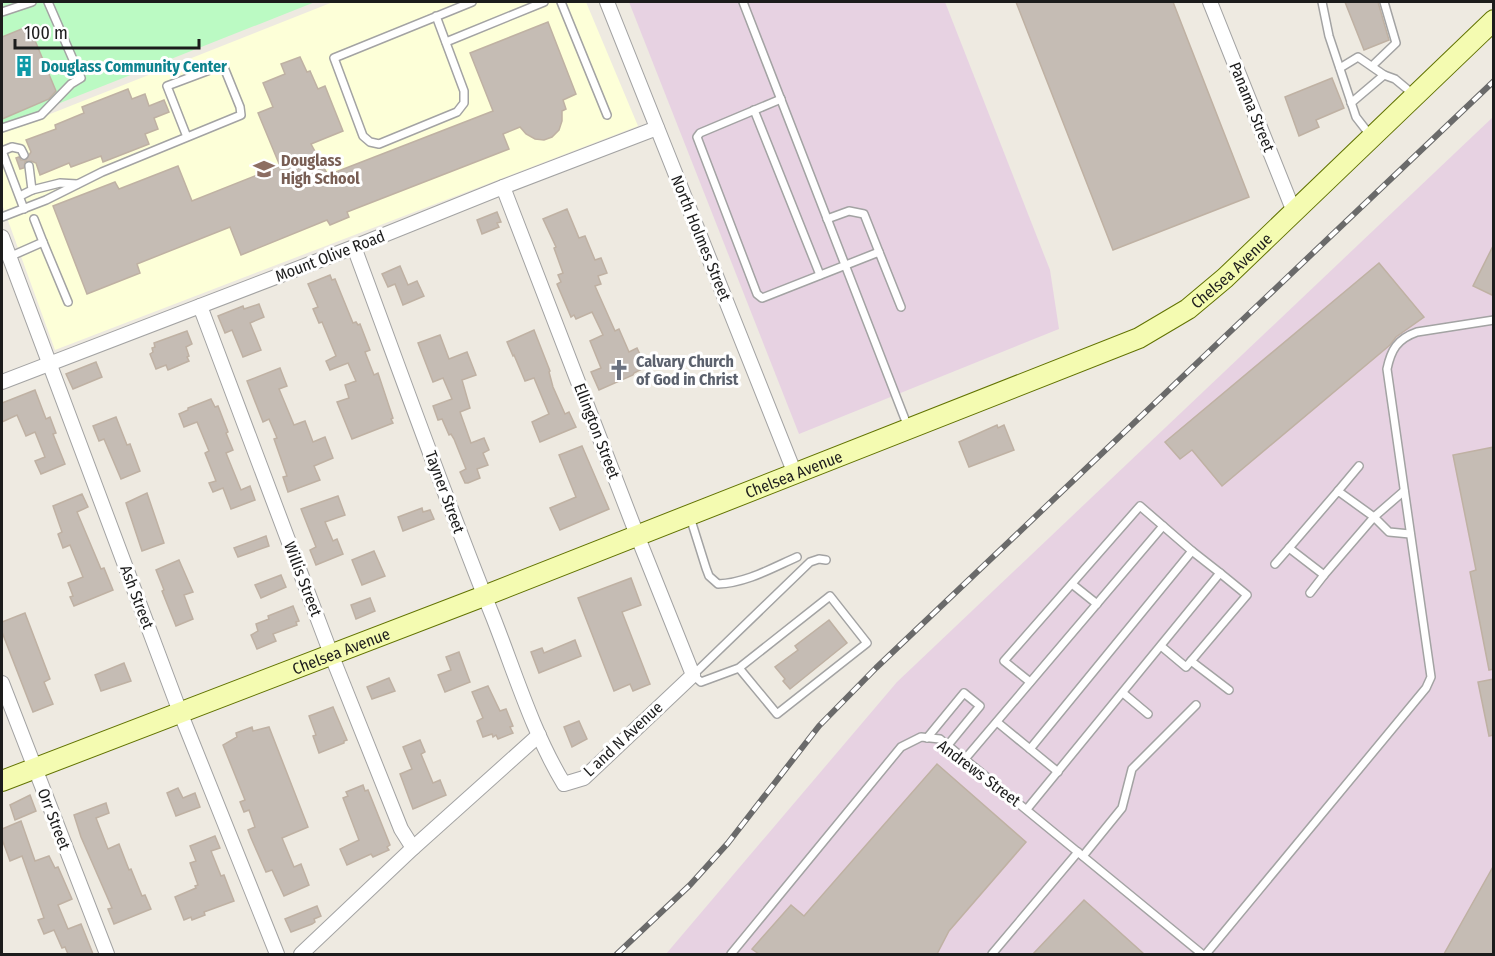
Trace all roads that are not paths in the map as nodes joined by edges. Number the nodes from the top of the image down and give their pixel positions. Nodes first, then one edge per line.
1 (32, 2) edge
2 (48, 2) edge
3 (445, 2) edge
4 (472, 2) edge
5 (544, 2) edge
6 (561, 2) edge
7 (607, 2) edge
8 (743, 2) edge
9 (1210, 2) edge
10 (1322, 2) edge
11 (1384, 2) edge
12 (448, 11) junction
13 (2, 12) edge
14 (436, 16) junction
15 (1494, 20) edge
16 (446, 42) junction
17 (1372, 66) junction
18 (1340, 68) junction
19 (1384, 75) junction
20 (1415, 95) junction
21 (781, 99) junction
22 (1351, 103) junction
23 (754, 110) junction
24 (607, 115) dead end
25 (2, 129) edge
26 (657, 129) junction
27 (187, 137) junction
28 (1371, 137) junction
29 (2, 151) edge
30 (24, 155) dead end
31 (29, 166) dead end
32 (77, 184) junction
33 (503, 187) junction
34 (32, 190) junction
35 (20, 196) junction
36 (24, 209) junction
37 (1294, 212) junction
38 (2, 217) edge
39 (34, 219) dead end
40 (827, 219) junction
41 (2, 237) edge
42 (43, 242) junction
43 (354, 247) junction
44 (879, 252) junction
45 (9, 257) junction
46 (845, 266) junction
47 (820, 275) junction
48 (68, 302) dead end
49 (200, 306) junction
50 (901, 307) dead end
51 (1494, 320) edge
52 (49, 363) junction
53 (2, 382) edge
54 (909, 429) junction
55 (1359, 466) dead end
56 (795, 474) junction
57 (1338, 491) junction
58 (1404, 491) junction
59 (689, 515) junction
60 (1374, 517) junction
61 (1162, 526) junction
62 (1410, 534) junction
63 (637, 535) junction
64 (1289, 548) junction
65 (1192, 551) junction
66 (797, 557) dead end
67 (826, 560) dead end
68 (1275, 564) dead end
69 (1221, 573) junction
70 (1324, 575) junction
71 (1072, 584) junction
72 (1310, 593) dead end
73 (484, 596) junction
74 (1097, 604) junction
75 (1161, 646) junction
76 (331, 654) junction
77 (1191, 661) junction
78 (739, 668) junction
79 (693, 675) junction
80 (1030, 682) junction
81 (2, 683) edge
82 (1228, 690) dead end
83 (1123, 693) junction
84 (1196, 705) dead end
85 (180, 712) junction
86 (1148, 714) dead end
87 (997, 722) junction
88 (539, 735) junction
89 (927, 738) junction
90 (948, 746) junction
91 (1030, 749) junction
92 (965, 759) junction
93 (34, 769) junction
94 (1058, 772) junction
95 (2, 781) edge
96 (1027, 809) junction
97 (413, 848) junction
98 (1080, 854) junction
99 (107, 954) edge
100 (277, 954) edge
101 (301, 954) edge
102 (731, 954) edge
103 (992, 954) edge
104 (1204, 954) edge

1 - 13 lane
2 - 25 lane
3 - 12 lane
4 - 12 lane
5 - 16 lane
6 - 24 lane
7 - 26 street, North Holmes Street
8 - 21 lane
9 - 37 street, Panama Street
10 - 18 lane
11 - 17 lane
12 - 14 lane
14 - 16 lane
14 - 16 lane
15 - 20 main road, Chelsea Avenue
17 - 18 lane
17 - 19 lane
18 - 22 lane
19 - 20 lane
19 - 22 lane
20 - 28 main road, Chelsea Avenue
21 - 23 lane
21 - 40 lane
22 - 28 lane
23 - 47 lane
23 - 47 lane
26 - 33 street, Mount Olive Road
26 - 56 street, North Holmes Street
27 - 27 lane
27 - 32 lane
28 - 37 main road, Chelsea Avenue
29 - 30 lane
29 - 35 lane
31 - 34 lane
32 - 34 lane
32 - 36 lane
33 - 43 street, Mount Olive Road
33 - 63 street, Ellington Street
34 - 35 lane
35 - 36 lane
36 - 38 lane
37 - 54 main road, Chelsea Avenue
39 - 42 lane
40 - 44 lane
40 - 46 lane
41 - 45 street, Ash Street
42 - 45 lane
42 - 48 lane
43 - 49 street, Mount Olive Road
43 - 73 street, Tayner Street
44 - 46 lane
44 - 50 lane
45 - 52 street, Ash Street
46 - 47 lane
46 - 54 lane
49 - 52 street, Mount Olive Road
49 - 76 street, Willis Street
51 - 58 lane
52 - 53 street, Mount Olive Road
52 - 85 street, Ash Street
54 - 56 main road, Chelsea Avenue
55 - 57 lane
56 - 59 main road, Chelsea Avenue
57 - 60 lane
57 - 64 lane
58 - 60 lane
58 - 62 lane
59 - 63 main road, Chelsea Avenue
59 - 66 lane
60 - 62 lane
60 - 70 lane
61 - 65 lane
61 - 71 lane
61 - 74 lane
62 - 104 lane
63 - 73 main road, Chelsea Avenue
63 - 79 street, Ellington Street
64 - 68 lane
64 - 70 lane
65 - 69 lane
65 - 91 lane
67 - 79 lane, L and N Avenue
69 - 75 lane
69 - 77 lane
70 - 72 lane
71 - 74 lane
71 - 80 lane
73 - 76 main road, Chelsea Avenue
73 - 88 street, Tayner Street
74 - 80 lane
75 - 77 lane
75 - 83 lane
76 - 85 main road, Chelsea Avenue
76 - 97 street, Willis Street
77 - 82 lane
78 - 78 lane
78 - 79 lane
79 - 88 street, L and N Avenue
80 - 87 lane
81 - 93 street, Orr Street
83 - 86 lane
83 - 94 lane
84 - 98 lane
85 - 93 main road, Chelsea Avenue
85 - 100 street, Ash Street
87 - 91 lane
87 - 92 lane
88 - 97 street
89 - 90 lane, Andrews Street
89 - 90 lane
89 - 102 lane, Andrews Street
90 - 92 lane, Andrews Street
91 - 94 lane
92 - 96 lane, Andrews Street
93 - 95 main road, Chelsea Avenue
93 - 99 street, Orr Street
94 - 96 lane
96 - 98 lane, Andrews Street
97 - 101 street
98 - 103 lane
98 - 104 lane, Andrews Street

